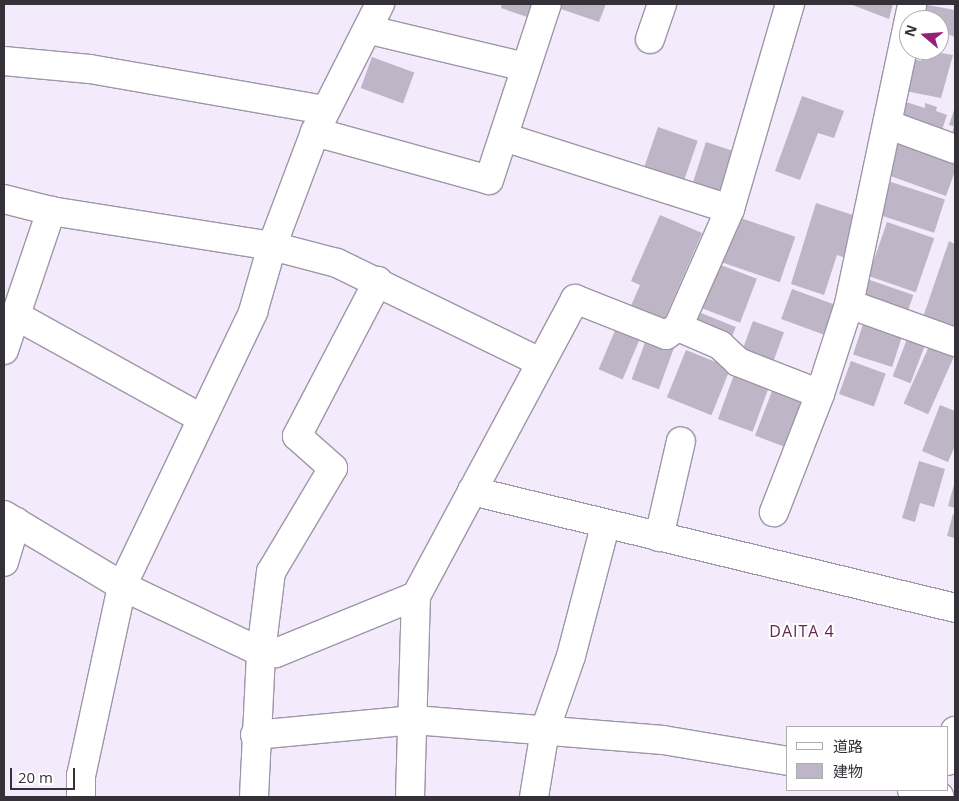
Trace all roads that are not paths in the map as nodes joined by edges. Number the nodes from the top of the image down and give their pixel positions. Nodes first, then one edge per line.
1 (380, 4) edge
2 (547, 4) edge
3 (662, 4) edge
4 (790, 4) edge
5 (912, 4) edge
6 (370, 30) junction
7 (650, 39) dead end
8 (4, 61) edge
9 (525, 67) junction
10 (320, 121) junction
11 (889, 125) junction
12 (504, 137) junction
13 (955, 149) edge
14 (4, 199) edge
15 (730, 209) junction
16 (50, 211) junction
17 (272, 246) junction
18 (378, 281) junction
19 (849, 304) junction
20 (15, 315) junction
21 (678, 327) junction
22 (955, 342) edge
23 (4, 350) edge
24 (540, 362) junction
25 (820, 394) junction
26 (201, 418) junction
27 (681, 441) dead end
28 (472, 491) junction
29 (774, 512) dead end
30 (10, 519) edge
31 (605, 526) junction
32 (659, 538) junction
33 (4, 562) edge
34 (122, 586) junction
35 (416, 596) junction
36 (955, 608) edge
37 (261, 652) junction
38 (414, 720) junction
39 (545, 730) junction
40 (955, 731) edge
41 (255, 736) junction
42 (949, 757) edge
43 (786, 761) edge
44 (919, 791) edge
45 (940, 794) edge
46 (81, 797) edge
47 (254, 797) edge
48 (410, 797) edge
49 (534, 797) edge

1 - 6 street
2 - 9 street
3 - 7 street
4 - 15 street
5 - 11 street
6 - 9 street
6 - 10 street
8 - 10 street
9 - 12 street
10 - 12 street
10 - 17 street
11 - 13 street
11 - 19 street
12 - 15 street
14 - 16 street
15 - 21 street
16 - 17 street
16 - 20 street
17 - 18 street
17 - 26 street
18 - 24 street
18 - 37 street
19 - 22 street
19 - 25 street
20 - 23 street
20 - 26 street
21 - 24 street
21 - 25 street
24 - 28 street
25 - 29 street
26 - 34 street
27 - 32 street
28 - 31 street
28 - 35 street
30 - 33 street
30 - 34 street
31 - 32 street
31 - 39 street
32 - 36 street
34 - 37 street
34 - 46 street
35 - 37 street
35 - 38 street
37 - 41 street
38 - 39 street
38 - 41 street
38 - 48 street
39 - 43 street
39 - 49 street
40 - 42 street
41 - 47 street
44 - 45 street

